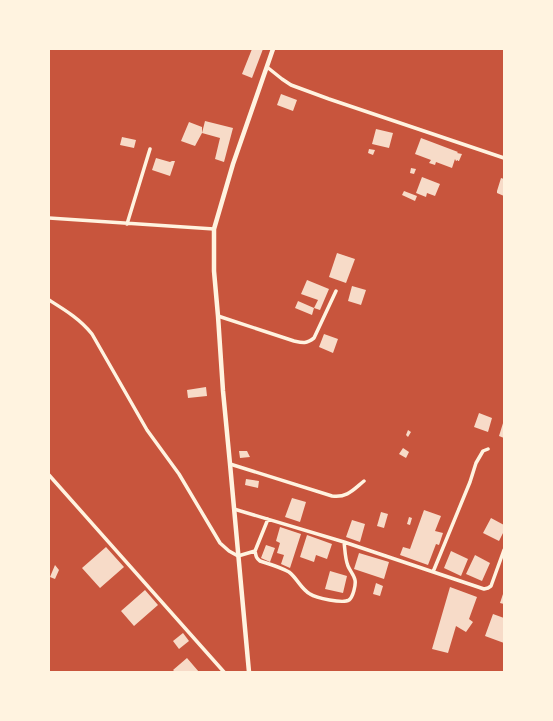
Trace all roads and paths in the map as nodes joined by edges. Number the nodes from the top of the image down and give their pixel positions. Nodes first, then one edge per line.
1 (273, 49) edge
2 (267, 67) junction
3 (150, 149) dead end
4 (504, 158) edge
5 (49, 218) edge
6 (128, 224) junction
7 (214, 229) junction
8 (336, 291) dead end
9 (49, 300) edge
10 (218, 316) junction
11 (488, 448) dead end
12 (230, 464) junction
13 (49, 475) edge
14 (364, 482) dead end
15 (234, 509) junction
16 (268, 519) junction
17 (344, 542) junction
18 (504, 550) edge
19 (255, 551) junction
20 (238, 556) junction
21 (432, 572) junction
22 (224, 672) edge
23 (248, 672) edge

1 - 2 street
2 - 4 street
2 - 7 street
3 - 6 street
5 - 6 street
6 - 7 street
7 - 10 street
8 - 10 street
9 - 20 street
10 - 12 street
11 - 21 street
12 - 14 street
12 - 15 street
13 - 22 street
15 - 16 street
15 - 20 street
16 - 17 street
16 - 19 street
17 - 19 street
17 - 21 street
18 - 21 street
19 - 20 street
20 - 23 street

